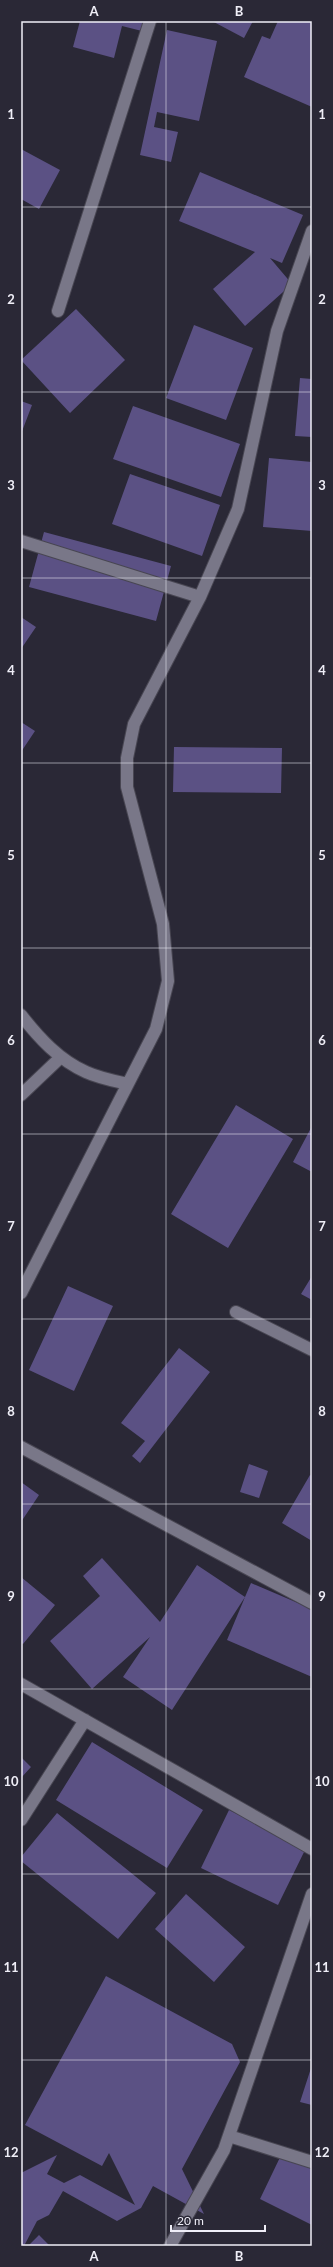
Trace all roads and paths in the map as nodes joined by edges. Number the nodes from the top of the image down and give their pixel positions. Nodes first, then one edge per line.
1 (150, 21) edge
2 (312, 231) edge
3 (58, 311) dead end
4 (21, 541) edge
5 (200, 597) junction
6 (21, 1015) edge
7 (61, 1057) junction
8 (128, 1084) junction
9 (21, 1095) edge
10 (21, 1293) edge
11 (236, 1312) dead end
12 (312, 1350) edge
13 (21, 1447) edge
14 (312, 1603) edge
15 (24, 1689) edge
16 (85, 1720) junction
17 (21, 1820) edge
18 (312, 1849) edge
19 (312, 1894) edge
20 (229, 2136) junction
21 (312, 2162) edge
22 (170, 2246) edge

1 - 3 street
2 - 5 street
4 - 5 street
5 - 8 street
6 - 7 street
7 - 8 street
7 - 9 street
8 - 10 street
11 - 12 street
13 - 14 street
15 - 16 street
16 - 17 street
16 - 18 street
19 - 20 street
20 - 21 street
20 - 22 street

